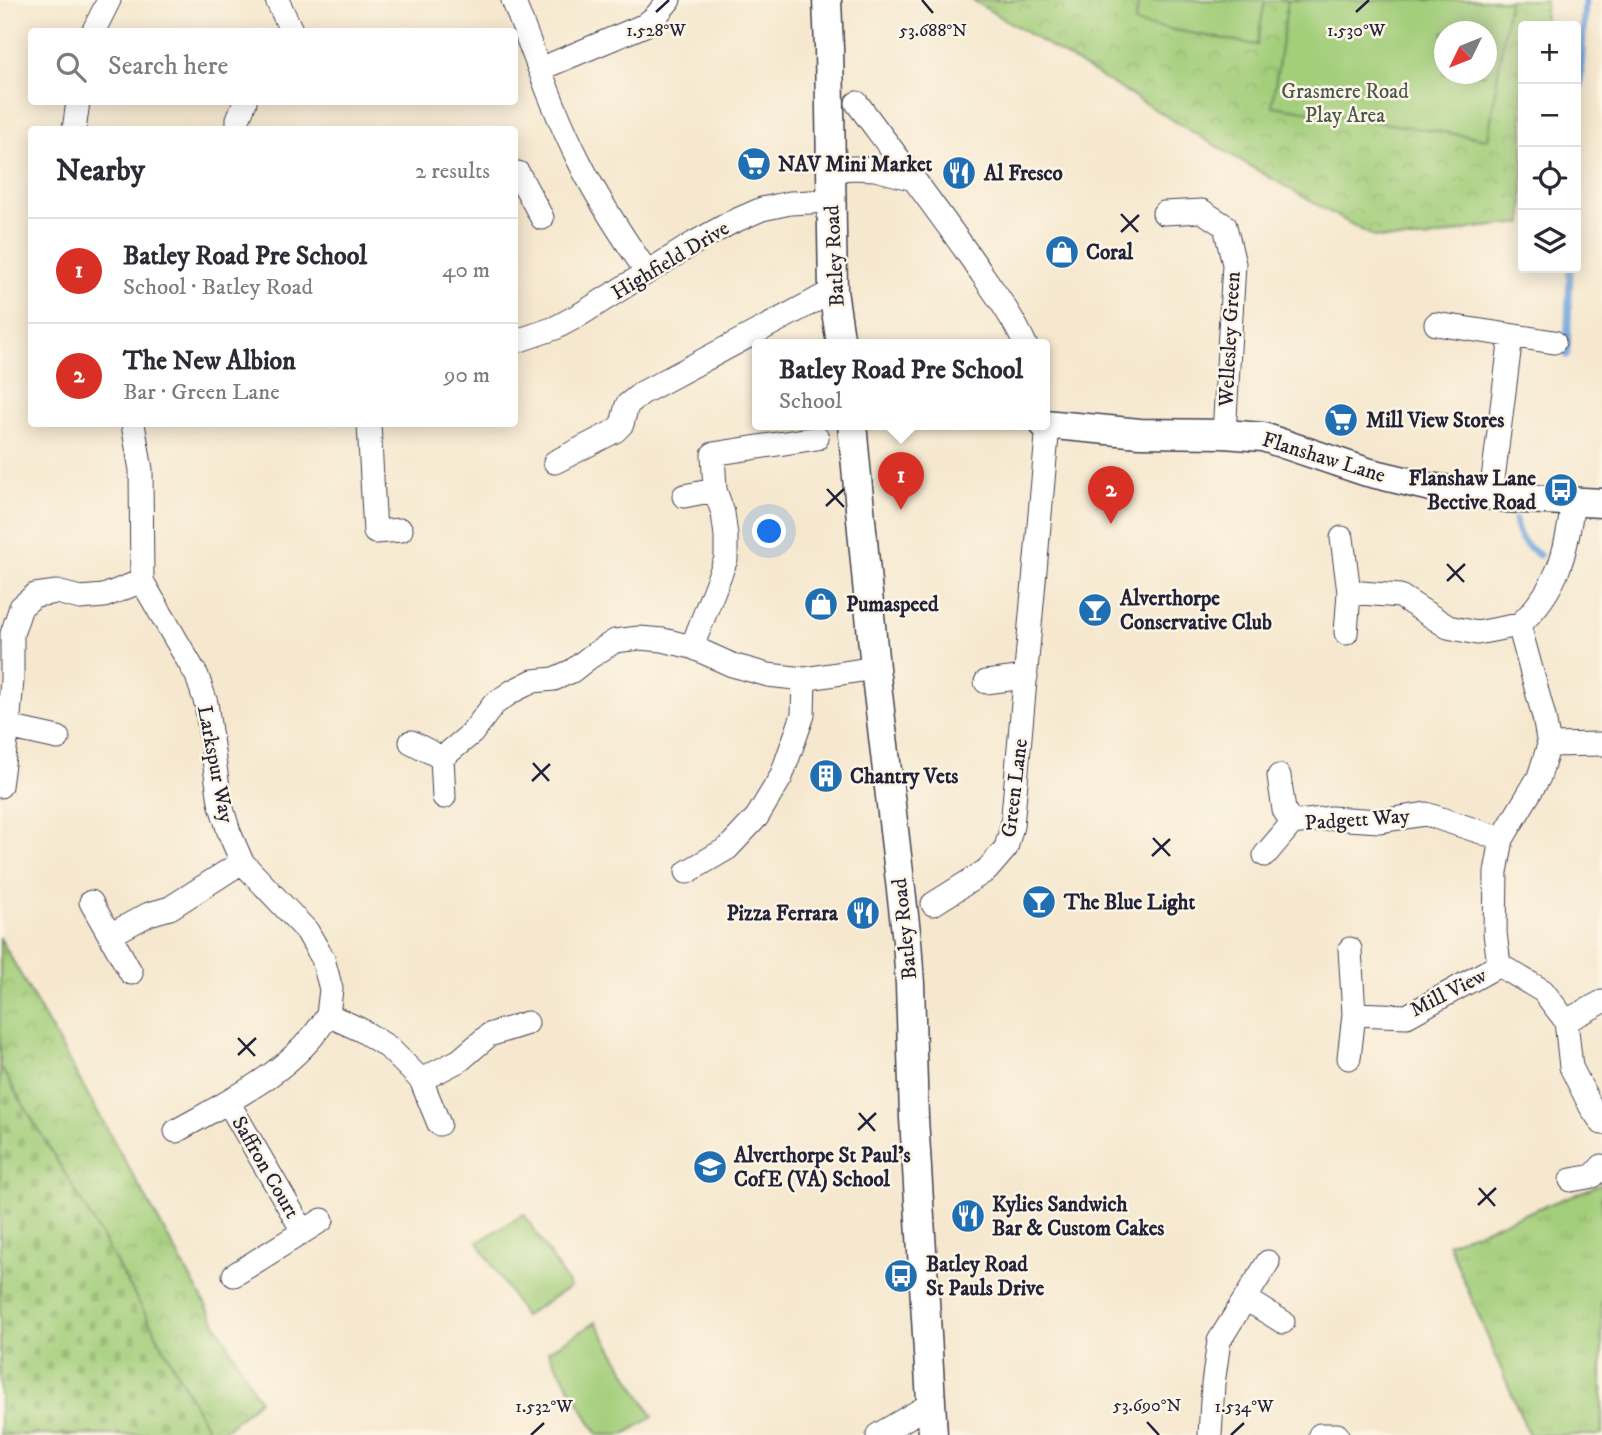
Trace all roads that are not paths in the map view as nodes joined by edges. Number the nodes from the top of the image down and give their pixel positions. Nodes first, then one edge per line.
1 (110, 0) edge
2 (277, 0) edge
3 (513, 0) edge
4 (669, 0) edge
5 (827, 0) edge
6 (95, 28) edge
7 (290, 28) edge
8 (540, 69) junction
9 (857, 103) dead end
10 (78, 105) edge
11 (244, 105) edge
12 (75, 126) edge
13 (239, 126) edge
14 (830, 170) junction
15 (518, 173) dead end
16 (914, 179) junction
17 (522, 197) edge
18 (831, 201) junction
19 (1164, 213) dead end
20 (542, 218) dead end
21 (647, 272) junction
22 (833, 291) junction
23 (1436, 324) dead end
24 (1511, 335) junction
25 (840, 339) edge
26 (1023, 339) edge
27 (518, 341) edge
28 (1554, 342) dead end
29 (1050, 424) edge
30 (134, 427) edge
31 (369, 427) edge
32 (853, 430) edge
33 (1046, 430) edge
34 (1224, 434) junction
35 (817, 438) dead end
36 (555, 462) dead end
37 (715, 490) junction
38 (1492, 495) junction
39 (684, 496) dead end
40 (1573, 500) junction
41 (1602, 503) edge
42 (401, 530) dead end
43 (1342, 538) dead end
44 (142, 580) junction
45 (1349, 592) junction
46 (1519, 625) junction
47 (1346, 633) dead end
48 (692, 647) junction
49 (875, 668) junction
50 (1026, 677) junction
51 (804, 679) junction
52 (986, 682) dead end
53 (8, 727) junction
54 (58, 738) dead end
55 (411, 742) dead end
56 (1602, 744) edge
57 (1549, 745) junction
58 (442, 758) junction
59 (1279, 776) dead end
60 (0, 786) edge
61 (444, 797) dead end
62 (1292, 823) junction
63 (1502, 839) junction
64 (1265, 855) dead end
65 (242, 862) junction
66 (687, 873) dead end
67 (91, 902) dead end
68 (933, 904) dead end
69 (110, 935) junction
70 (1350, 949) dead end
71 (1499, 965) junction
72 (131, 973) dead end
73 (1602, 1002) edge
74 (1354, 1014) junction
75 (328, 1016) junction
76 (1566, 1021) junction
77 (527, 1023) dead end
78 (1349, 1058) dead end
79 (421, 1080) junction
80 (228, 1102) junction
81 (1602, 1123) edge
82 (439, 1124) dead end
83 (176, 1131) dead end
84 (1602, 1167) edge
85 (1571, 1180) dead end
86 (1268, 1262) dead end
87 (234, 1275) dead end
88 (1246, 1299) junction
89 (1283, 1322) dead end
90 (931, 1404) junction
91 (878, 1435) edge
92 (933, 1435) edge
93 (1210, 1435) edge
94 (1320, 1435) edge
95 (1336, 1435) edge

1 - 6 street
2 - 7 street
3 - 8 street
4 - 8 street
5 - 14 street, Batley Road
8 - 21 street
9 - 16 street
10 - 12 street
11 - 13 street
14 - 16 street
14 - 18 street, Batley Road
15 - 17 street
16 - 26 street
17 - 20 street
18 - 21 street, Highfield Drive
18 - 22 street, Batley Road
19 - 34 street, Wellesley Green
21 - 27 street, Highfield Drive
22 - 25 street, Batley Road
22 - 36 street
23 - 24 street
24 - 28 street
24 - 38 street
29 - 34 street, Flanshaw Lane
30 - 44 street, Larkspur Way
31 - 42 street
32 - 49 street, Batley Road
33 - 50 street, Green Lane
34 - 38 street, Flanshaw Lane
35 - 37 street
37 - 39 street
37 - 48 street
38 - 40 street, Flanshaw Lane
40 - 41 street, Flanshaw Lane
40 - 46 street
43 - 45 street
44 - 53 street
44 - 65 street, Larkspur Way
45 - 46 street
45 - 47 street
46 - 57 street
48 - 51 street
48 - 58 street
49 - 51 street
49 - 90 street, Batley Road
50 - 52 street
50 - 68 street, Green Lane
51 - 66 street
53 - 54 street
53 - 60 street
55 - 58 street
56 - 57 street
57 - 63 street
58 - 61 street
59 - 62 street, Padgett Way
62 - 63 street, Padgett Way
62 - 64 street, Padgett Way
63 - 71 street
65 - 69 street
65 - 75 street, Larkspur Way
67 - 69 street
69 - 72 street
70 - 74 street
71 - 74 street, Mill View
71 - 76 street
73 - 76 street
74 - 78 street
75 - 79 street
75 - 80 street, Saffron Court
76 - 81 street
77 - 79 street
79 - 82 street
80 - 83 street, Saffron Court
80 - 87 street, Saffron Court
84 - 85 street
86 - 88 street
88 - 89 street
88 - 93 street
90 - 91 street
90 - 92 street, Batley Road
94 - 95 street

